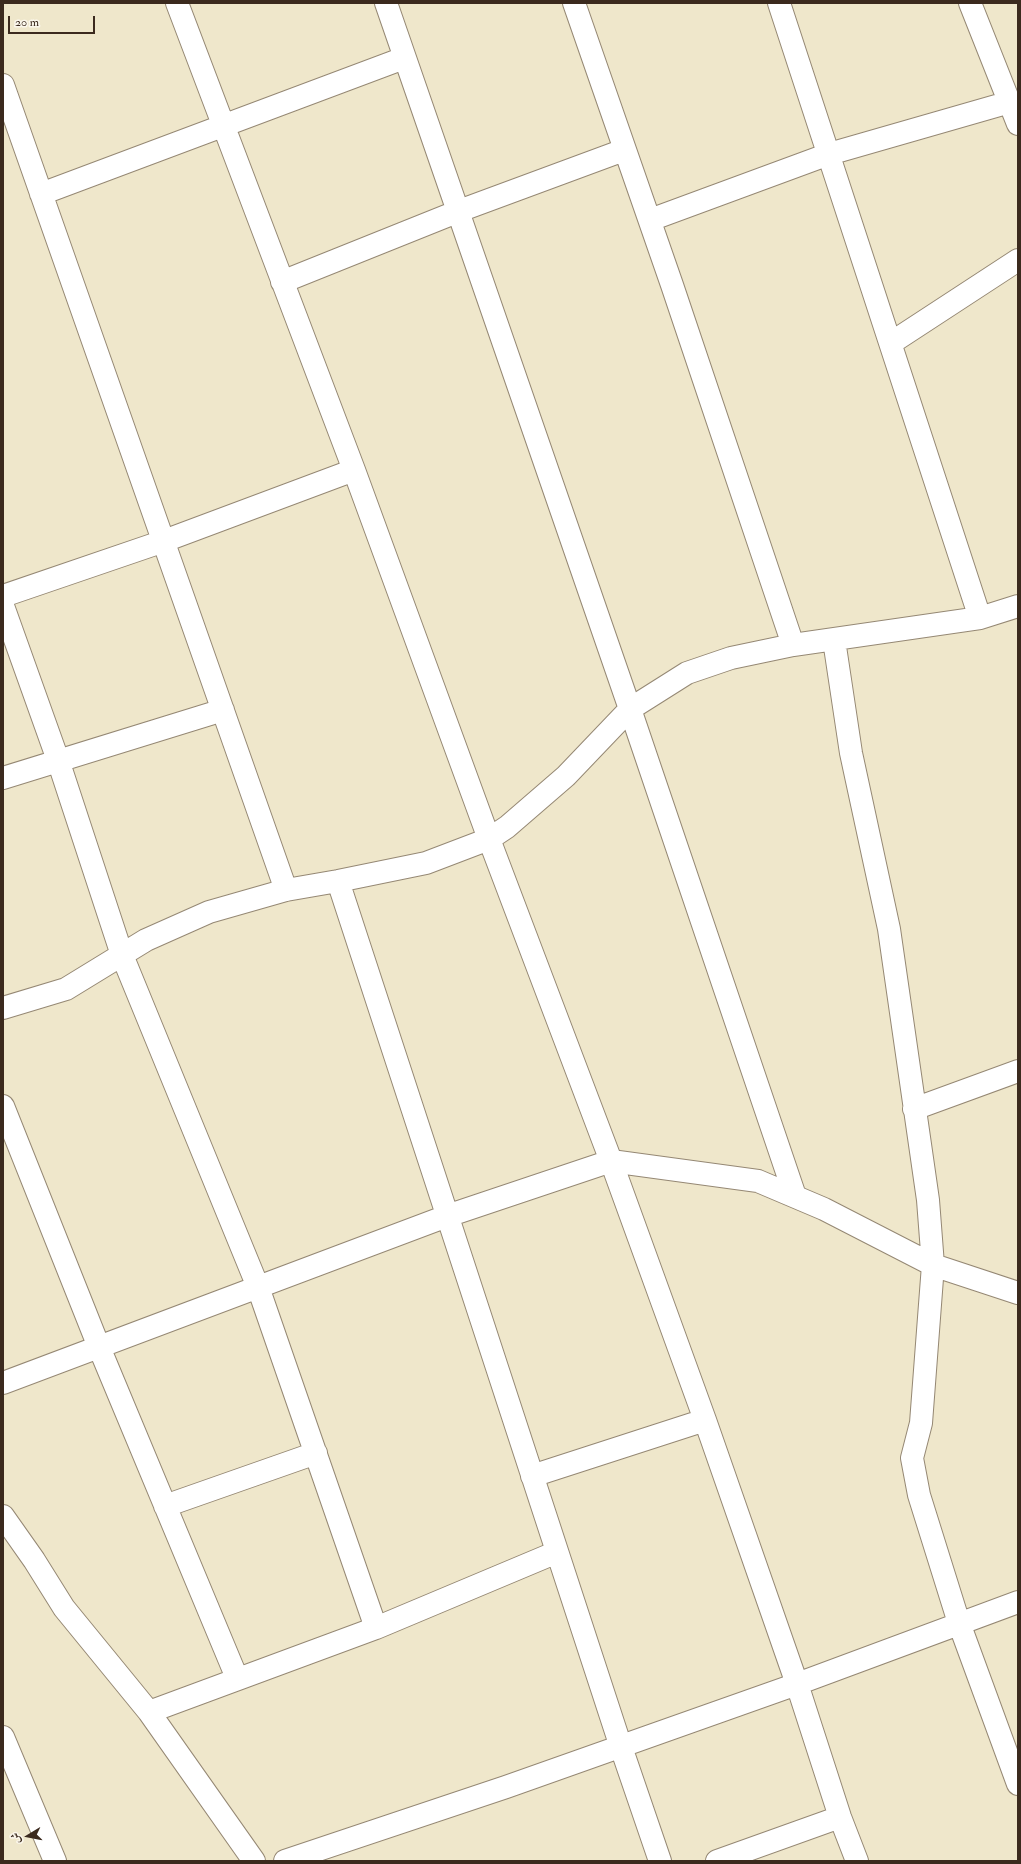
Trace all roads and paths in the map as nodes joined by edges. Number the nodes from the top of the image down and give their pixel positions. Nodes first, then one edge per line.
1 (177, 3) edge
2 (386, 3) edge
3 (574, 3) edge
4 (779, 3) edge
5 (970, 3) edge
6 (404, 58) junction
7 (3, 85) edge
8 (1010, 102) junction
9 (1018, 124) edge
10 (223, 125) junction
11 (624, 150) junction
12 (829, 154) junction
13 (41, 194) junction
14 (459, 211) junction
15 (650, 220) junction
16 (1018, 260) edge
17 (282, 282) junction
18 (891, 343) junction
19 (354, 470) junction
20 (164, 541) junction
21 (3, 596) edge
22 (3, 606) edge
23 (1018, 606) edge
24 (980, 618) junction
25 (834, 640) junction
26 (793, 646) junction
27 (630, 709) junction
28 (223, 710) junction
29 (58, 760) junction
30 (3, 778) edge
31 (489, 839) junction
32 (338, 881) junction
33 (286, 890) junction
34 (122, 955) junction
35 (3, 1008) edge
36 (1018, 1071) edge
37 (3, 1106) edge
38 (914, 1109) junction
39 (11, 1150) edge
40 (610, 1161) junction
41 (795, 1196) junction
42 (447, 1216) junction
43 (932, 1265) junction
44 (258, 1287) junction
45 (1018, 1293) edge
46 (99, 1347) junction
47 (3, 1382) edge
48 (705, 1420) junction
49 (316, 1453) junction
50 (532, 1476) junction
51 (165, 1506) junction
52 (4, 1519) edge
53 (557, 1552) junction
54 (1018, 1602) edge
55 (959, 1623) junction
56 (376, 1628) junction
57 (237, 1678) junction
58 (797, 1684) junction
59 (150, 1712) junction
60 (3, 1737) edge
61 (621, 1747) junction
62 (1018, 1784) edge
63 (840, 1817) junction
64 (54, 1861) edge
65 (254, 1861) edge
66 (285, 1861) edge
67 (660, 1861) edge
68 (717, 1861) edge
69 (856, 1861) edge

1 - 10 street
2 - 6 street
3 - 11 street
4 - 12 street
5 - 8 street
6 - 10 street
6 - 14 street
7 - 13 street
8 - 9 street
8 - 12 street
10 - 13 street
10 - 17 street
11 - 14 street
11 - 15 street
12 - 15 street
12 - 18 street
13 - 20 street
14 - 17 street
14 - 27 street
15 - 26 street
16 - 18 street
17 - 19 street
18 - 24 street
19 - 20 street
19 - 31 street
20 - 21 street
20 - 28 street
22 - 29 street
23 - 24 street
24 - 25 street
25 - 26 street
25 - 38 street
26 - 27 street
27 - 31 street
27 - 41 street
28 - 29 street
28 - 33 street
29 - 30 street
29 - 34 street
31 - 32 street
31 - 40 street
32 - 33 street
32 - 42 street
33 - 34 street
34 - 35 street
34 - 44 street
36 - 38 street
37 - 39 street
38 - 43 street
39 - 46 street
40 - 41 street
40 - 42 street
40 - 48 street
41 - 43 street
42 - 44 street
42 - 50 street
43 - 45 street
43 - 55 street
44 - 46 street
44 - 49 street
46 - 47 street
46 - 51 street
48 - 50 street
48 - 58 street
49 - 51 street
49 - 56 street
50 - 53 street
51 - 57 street
52 - 59 street
53 - 56 street
53 - 61 street
54 - 55 street
55 - 58 street
55 - 62 street
56 - 57 street
57 - 59 street
58 - 61 street
58 - 63 street
59 - 65 street
60 - 64 street
61 - 66 street
61 - 67 street
63 - 68 street
63 - 69 street

